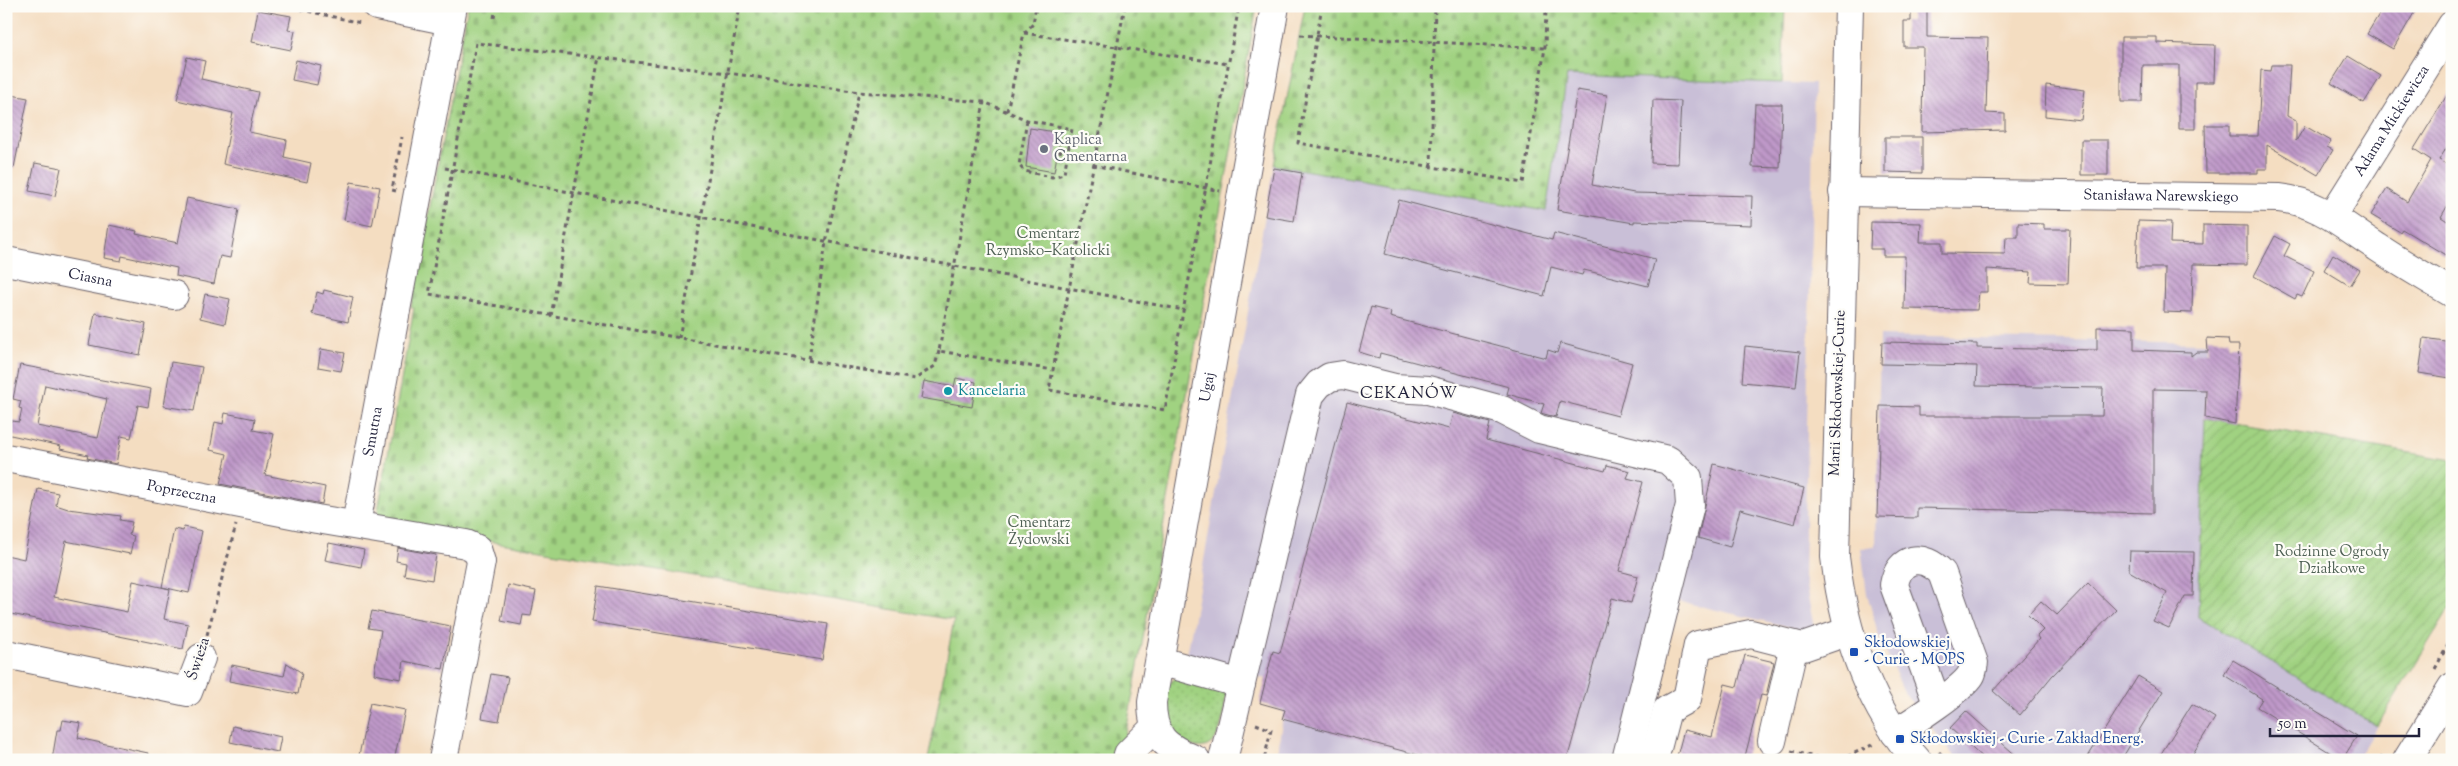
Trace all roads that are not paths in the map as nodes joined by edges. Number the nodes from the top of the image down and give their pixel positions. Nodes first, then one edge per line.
1 (1275, 6) edge
2 (1849, 6) edge
3 (452, 14) edge
4 (372, 15) edge
5 (2452, 25) edge
6 (1843, 192) junction
7 (2332, 215) junction
8 (6, 261) edge
9 (2452, 293) edge
10 (174, 295) dead end
11 (6, 458) edge
12 (356, 524) junction
13 (1849, 631) junction
14 (1794, 645) junction
15 (6, 654) edge
16 (201, 658) road end
17 (1160, 661) junction
18 (1241, 684) junction
19 (2452, 687) edge
20 (1937, 702) dead end
21 (1154, 728) junction
22 (1896, 732) junction
23 (1772, 741) dead end
24 (443, 760) edge
25 (1127, 760) edge
26 (1196, 760) edge
27 (1223, 760) edge
28 (1626, 760) edge
29 (1654, 760) edge
30 (1917, 760) edge
31 (2407, 760) edge

1 - 17 street, Ugaj
2 - 6 street, Marii Skłodowskiej-Curie
3 - 4 street
3 - 12 street, Smutna
5 - 7 street, Adama Mickiewicza
6 - 7 street, Stanisława Narewskiego
6 - 13 street, Marii Skłodowskiej-Curie
7 - 9 street, Stanisława Narewskiego
8 - 10 street, Ciasna
11 - 12 street, Poprzeczna
12 - 24 street
13 - 14 street
13 - 22 street, Marii Skłodowskiej-Curie
14 - 23 street
14 - 29 street
15 - 16 street, Świeża
17 - 18 street
17 - 21 street, Ugaj
18 - 27 street
18 - 28 street
19 - 31 street
20 - 22 street
21 - 25 street
21 - 26 street
22 - 30 street, Marii Skłodowskiej-Curie

